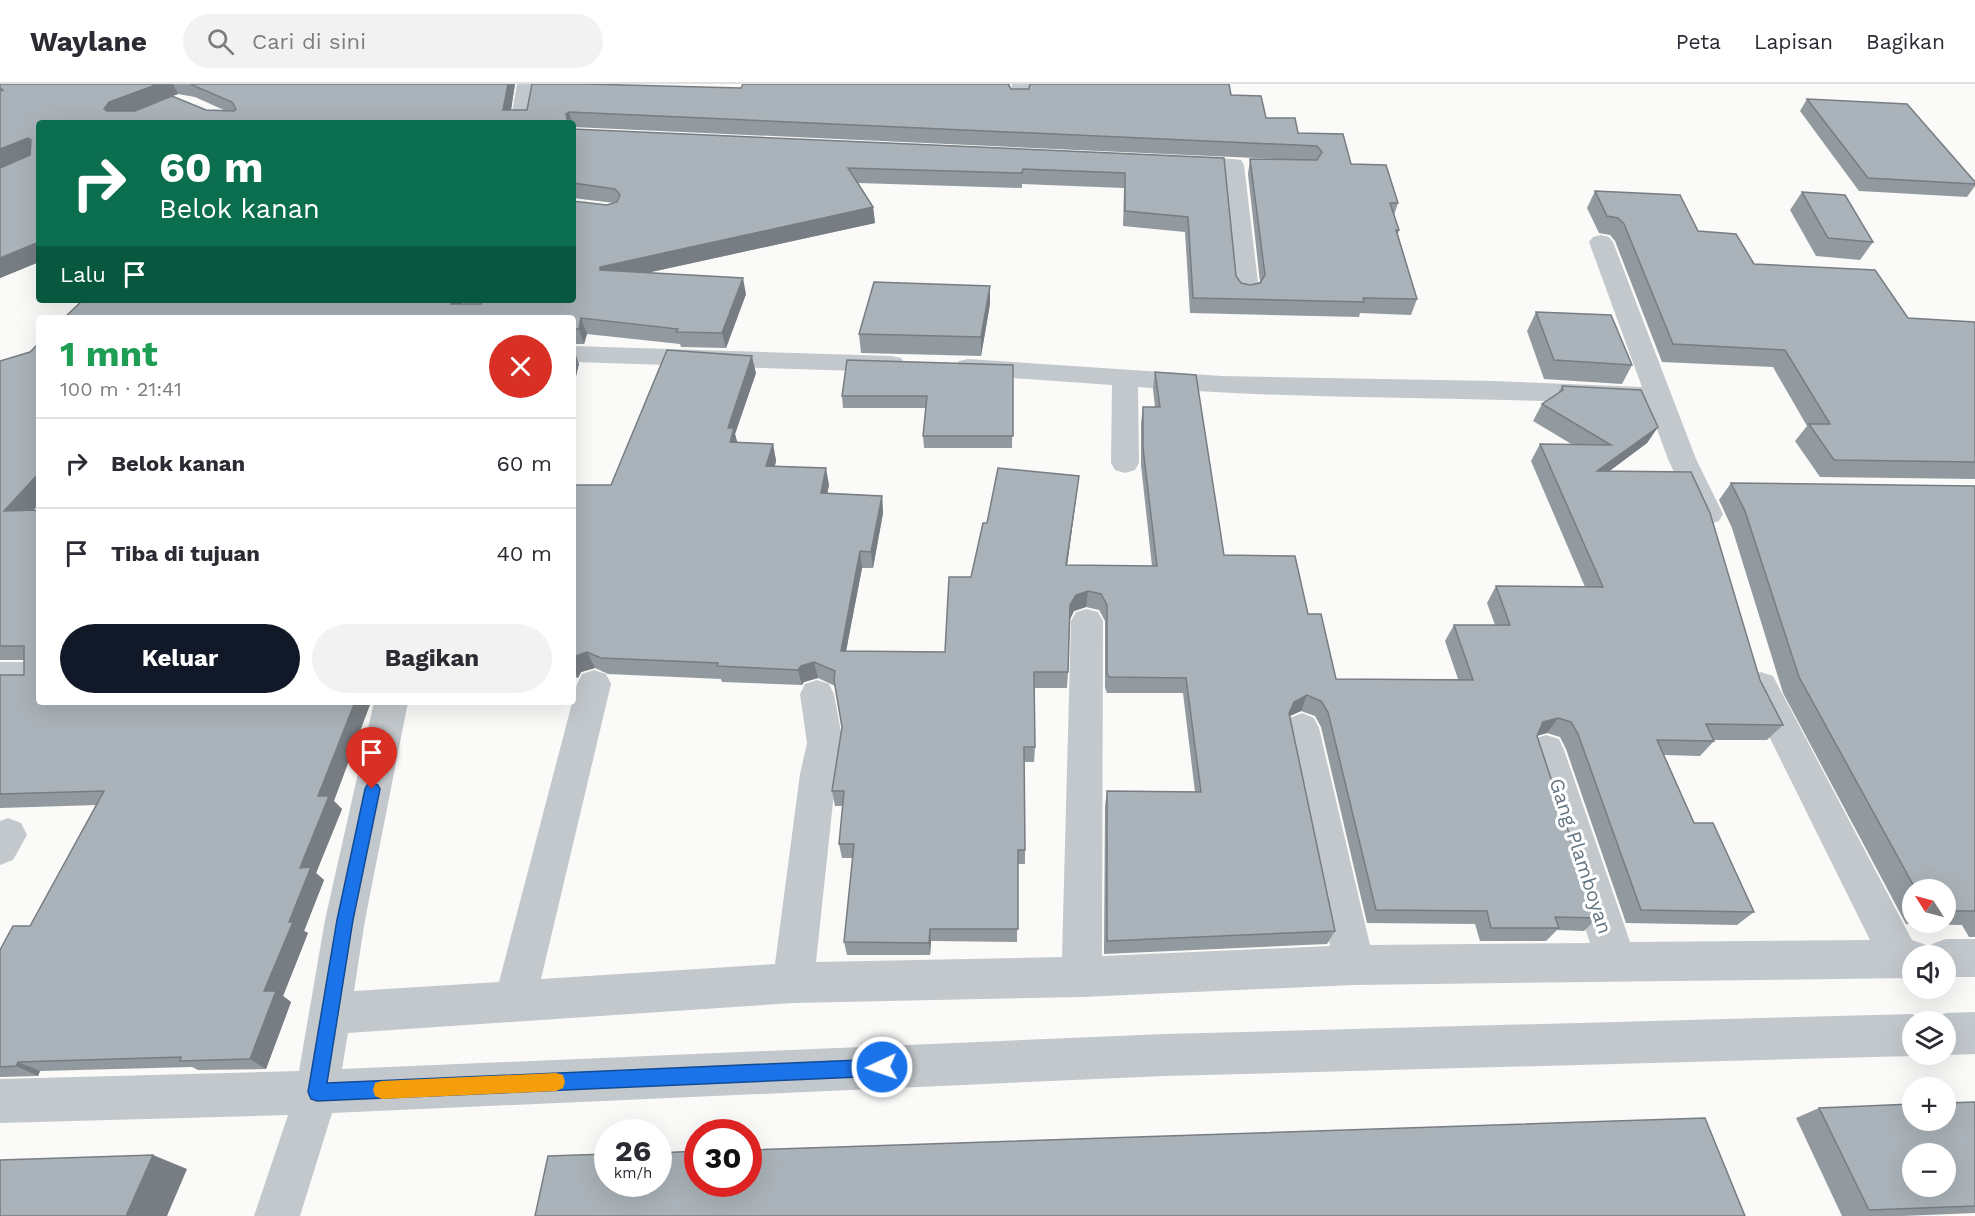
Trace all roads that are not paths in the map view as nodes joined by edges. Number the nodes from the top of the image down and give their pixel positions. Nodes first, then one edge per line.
1 (527, 84) edge
2 (521, 120) edge
3 (1162, 162) edge
4 (1602, 242) dead end
5 (1247, 291) edge
6 (576, 354) edge
7 (1125, 376) junction
8 (1659, 397) junction
9 (1125, 463) dead end
10 (1695, 488) junction
11 (1730, 488) dead end
12 (1718, 540) edge
13 (1087, 621) dead end
14 (1754, 662) edge
15 (0, 675) edge
16 (36, 675) edge
17 (594, 684) dead end
18 (817, 694) dead end
19 (390, 705) edge
20 (1302, 728) dead end
21 (1546, 750) dead end
22 (1902, 950) edge
23 (1956, 958) edge
24 (1975, 958) edge
25 (1902, 959) edge
26 (1616, 962) junction
27 (1354, 965) junction
28 (1082, 977) junction
29 (793, 984) junction
30 (514, 1001) junction
31 (330, 1013) junction
32 (1975, 1033) edge
33 (1956, 1034) edge
34 (1902, 1035) edge
35 (317, 1092) junction
36 (0, 1101) edge
37 (277, 1216) edge

1 - 2 street
3 - 5 street
4 - 8 street
6 - 7 street
7 - 8 street
7 - 9 street
8 - 10 street
10 - 11 street
10 - 12 street
13 - 28 street
14 - 22 street
15 - 16 street
17 - 30 street
18 - 29 street
19 - 31 street
20 - 27 street
21 - 26 street, Gang Plamboyan
23 - 24 street
25 - 26 street
26 - 27 street
27 - 28 street
28 - 29 street
29 - 30 street
30 - 31 street
31 - 35 street
32 - 33 street
34 - 35 street
35 - 36 street
35 - 37 street

